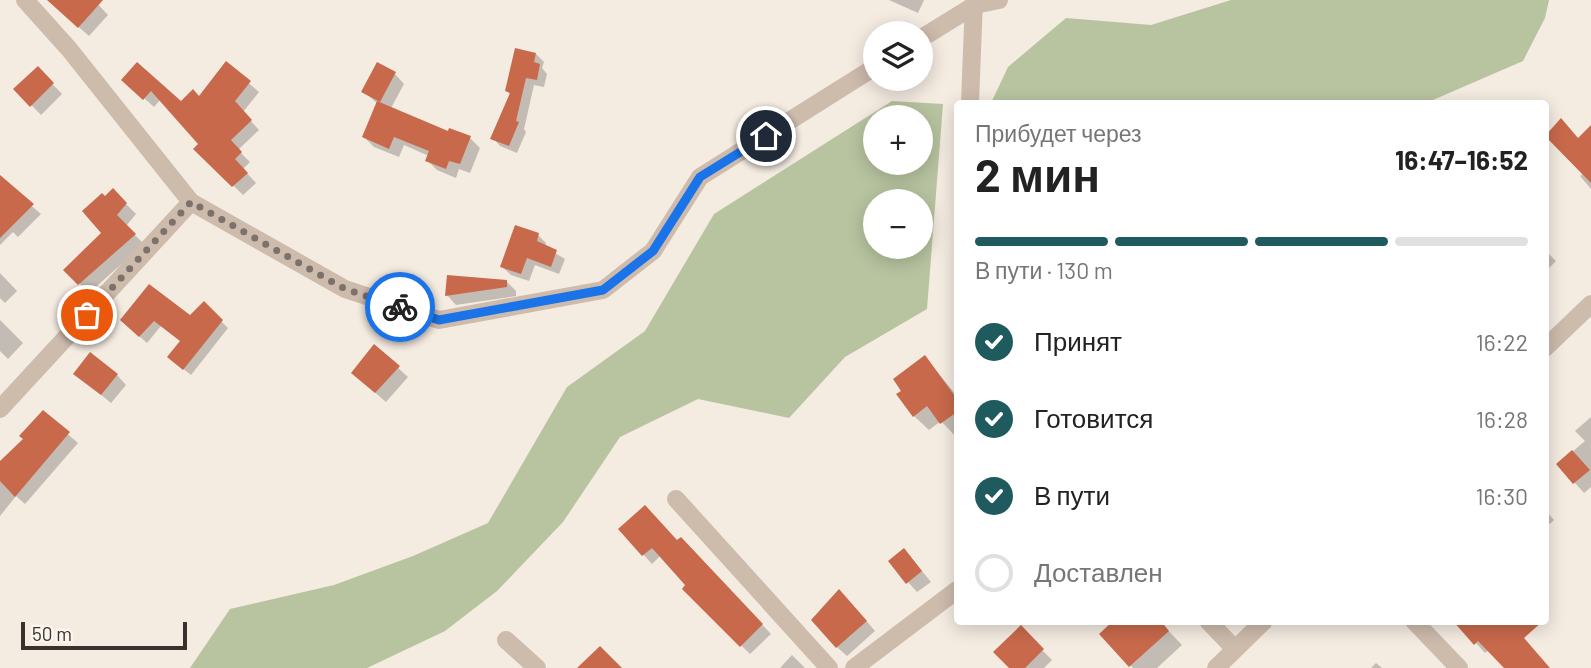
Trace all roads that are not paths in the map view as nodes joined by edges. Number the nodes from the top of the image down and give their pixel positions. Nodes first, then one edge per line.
1 (26, 0) edge
2 (999, 0) edge
3 (975, 3) edge
4 (933, 30) edge
5 (863, 75) edge
6 (970, 100) edge
7 (191, 202) junction
8 (1591, 304) edge
9 (1549, 344) edge
10 (0, 409) edge
11 (676, 499) dead end
12 (954, 592) edge
13 (1212, 625) edge
14 (1260, 625) edge
15 (1418, 625) edge
16 (506, 640) dead end
17 (1235, 649) junction
18 (537, 668) edge
19 (829, 668) edge
20 (853, 668) edge
21 (1216, 668) edge
22 (1459, 668) edge

1 - 7 street
2 - 3 street
3 - 4 street
3 - 6 street
5 - 7 street
7 - 10 street
8 - 9 street
11 - 19 street
12 - 20 street
13 - 17 street
14 - 17 street
15 - 22 street
16 - 18 street
17 - 21 street

